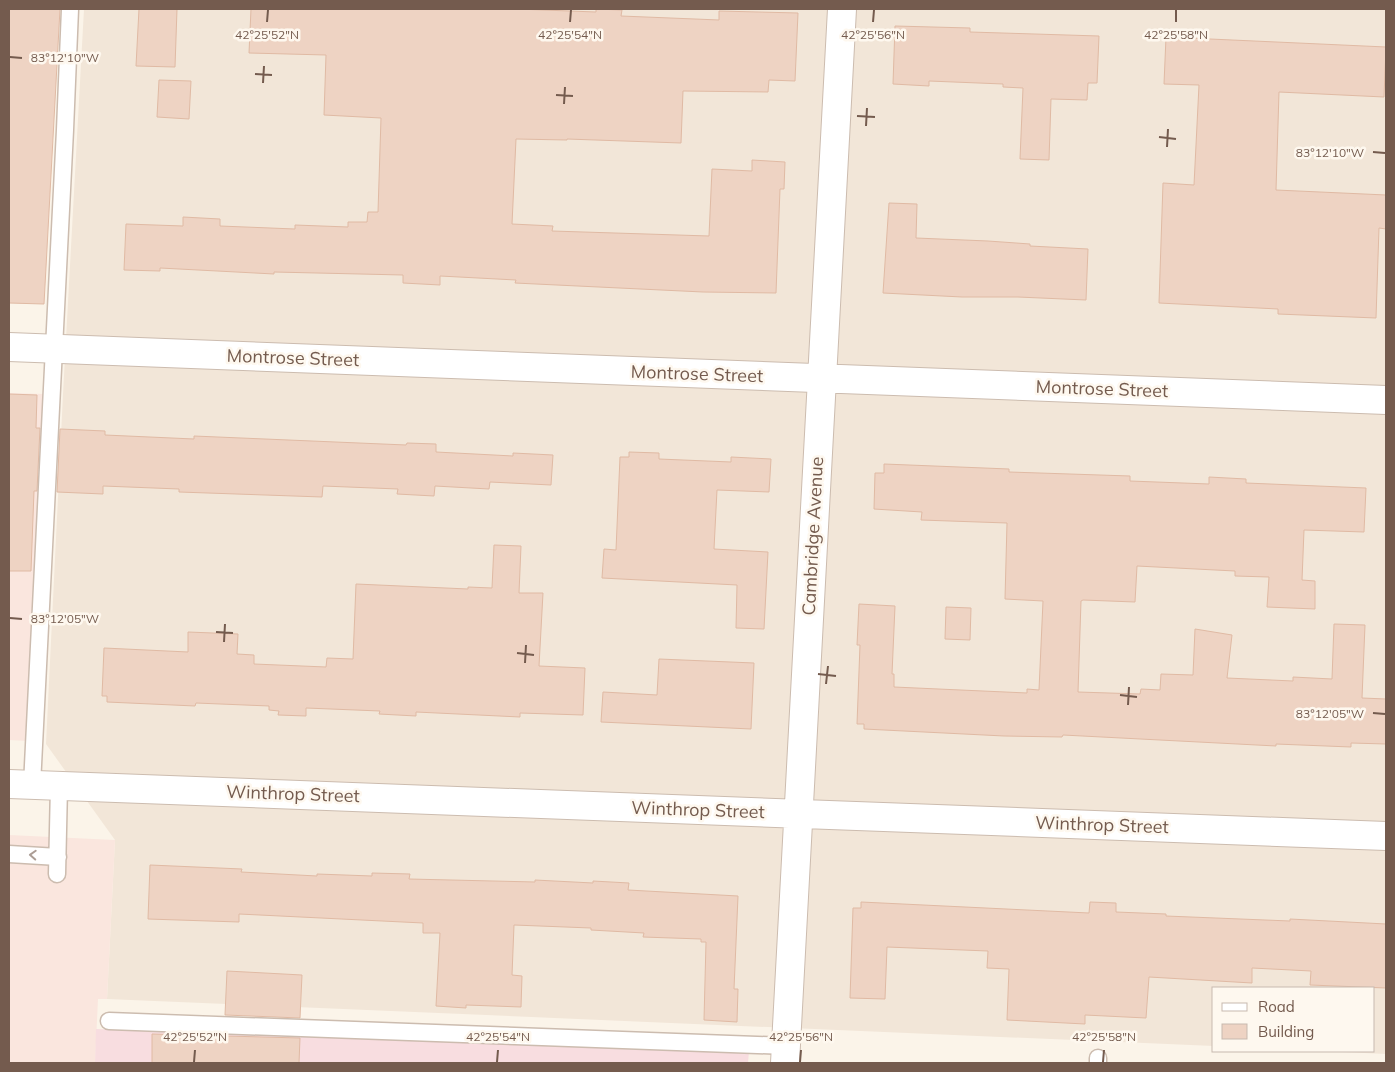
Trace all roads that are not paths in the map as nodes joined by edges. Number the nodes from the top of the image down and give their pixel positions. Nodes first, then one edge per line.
1 (70, 9) edge
2 (842, 9) edge
3 (9, 347) edge
4 (54, 350) junction
5 (822, 378) junction
6 (1386, 400) edge
7 (20, 784) edge
8 (59, 786) junction
9 (798, 814) junction
10 (1386, 836) edge
11 (9, 854) edge
12 (58, 857) junction
13 (57, 874) dead end
14 (109, 1021) dead end
15 (785, 1055) edge

1 - 4 lane
2 - 5 street, Cambridge Avenue
3 - 4 street, Montrose Street
4 - 5 street, Montrose Street
4 - 7 lane
5 - 6 street, Montrose Street
5 - 9 street, Cambridge Avenue
7 - 8 street, Winthrop Street
8 - 9 street, Winthrop Street
8 - 12 lane
9 - 10 street, Winthrop Street
9 - 15 street, Cambridge Avenue
12 -> 11 lane
12 - 13 lane
14 - 15 lane

